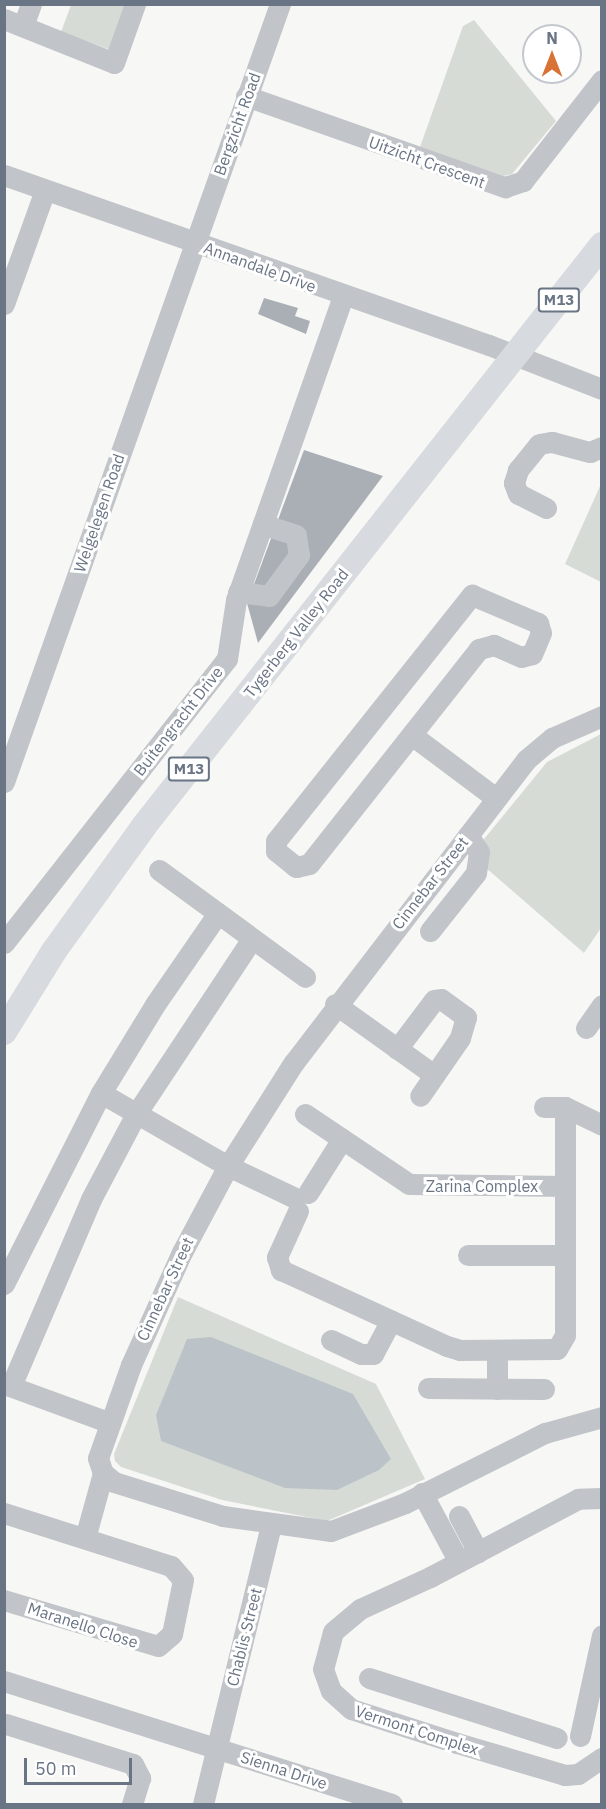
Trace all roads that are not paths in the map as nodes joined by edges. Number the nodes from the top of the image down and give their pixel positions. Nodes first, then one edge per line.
1 (31, 4) edge
2 (135, 4) edge
3 (280, 4) edge
4 (14, 23) edge
5 (602, 81) edge
6 (246, 96) junction
7 (4, 175) edge
8 (45, 190) junction
9 (194, 243) junction
10 (602, 245) edge
11 (343, 296) junction
12 (4, 304) edge
13 (516, 356) junction
14 (602, 389) edge
15 (602, 447) edge
16 (546, 508) dead end
17 (263, 524) junction
18 (238, 592) junction
19 (602, 716) edge
20 (413, 736) junction
21 (4, 782) edge
22 (496, 798) junction
23 (468, 835) junction
24 (159, 870) dead end
25 (218, 913) junction
26 (430, 931) dead end
27 (252, 939) junction
28 (4, 943) edge
29 (305, 977) dead end
30 (335, 1004) junction
31 (602, 1005) edge
32 (586, 1028) dead end
33 (4, 1032) edge
34 (398, 1049) junction
35 (434, 1075) junction
36 (101, 1093) junction
37 (420, 1096) dead end
38 (136, 1114) junction
39 (305, 1114) dead end
40 (602, 1125) edge
41 (342, 1139) junction
42 (228, 1166) junction
43 (565, 1186) junction
44 (300, 1201) junction
45 (468, 1255) dead end
46 (565, 1255) junction
47 (4, 1284) edge
48 (391, 1320) junction
49 (331, 1340) dead end
50 (497, 1350) junction
51 (8, 1385) edge
52 (428, 1389) dead end
53 (497, 1389) junction
54 (544, 1389) dead end
55 (602, 1417) edge
56 (108, 1422) junction
57 (103, 1473) junction
58 (422, 1493) junction
59 (602, 1498) edge
60 (4, 1512) edge
61 (459, 1515) dead end
62 (271, 1526) junction
63 (85, 1538) junction
64 (478, 1552) junction
65 (459, 1562) junction
66 (4, 1600) edge
67 (600, 1644) edge
68 (369, 1678) dead end
69 (4, 1681) edge
70 (468, 1709) junction
71 (6, 1724) dead end
72 (580, 1736) dead end
73 (556, 1738) dead end
74 (457, 1743) junction
75 (217, 1748) junction
76 (602, 1758) edge
77 (370, 1801) edge
78 (132, 1804) edge
79 (203, 1804) edge
80 (393, 1804) edge

1 - 4 street
2 - 4 street
3 - 6 street, Bergzicht Road
5 - 6 street, Uitzicht Crescent
6 - 9 street, Bergzicht Road
7 - 8 street, Annandale Drive
8 - 9 street, Annandale Drive
8 - 12 street
9 - 11 street, Annandale Drive
9 - 21 street, Welgelegen Road
10 - 13 main road, Tygerberg Valley Road / M13
11 - 13 street, Annandale Drive
11 - 17 street, Buitengracht Drive
13 - 14 street, Annandale Drive
13 - 33 main road, Tygerberg Valley Road / M13
15 - 16 street
17 - 18 street, Buitengracht Drive
17 - 18 street
18 - 28 street, Buitengracht Drive
19 - 22 street, Cinnebar Street
20 - 20 street
20 - 22 street
22 - 23 street, Cinnebar Street
23 - 26 street
23 - 30 street, Cinnebar Street
24 - 25 street
25 - 27 street
25 - 36 street
27 - 29 street
27 - 38 street
30 - 34 street
30 - 42 street, Cinnebar Street
31 - 32 street
34 - 35 street
34 - 35 street
35 - 37 street
36 - 38 street
36 - 47 street
38 - 42 street
38 - 51 street
39 - 41 street, Zarina Complex
40 - 43 street
41 - 43 street, Zarina Complex
41 - 44 street
42 - 44 street
42 - 56 street, Cinnebar Street
43 - 46 street
44 - 48 street
45 - 46 street
46 - 50 street
48 - 49 street
48 - 50 street
50 - 53 street
51 - 56 street
52 - 53 street
53 - 54 street
55 - 58 street
56 - 57 street, Cinnebar Street
57 - 62 street
57 - 63 street
58 - 62 street
58 - 65 street
59 - 64 street, Vermont Complex
60 - 63 street, Maranello Close
61 - 64 street
62 - 75 street, Chablis Street
63 - 66 street, Maranello Close
64 - 65 street, Vermont Complex
65 - 74 street, Vermont Complex
67 - 72 street
68 - 70 street
69 - 75 street, Sienna Drive
70 - 73 street
70 - 74 street
71 - 78 street
74 - 76 street, Vermont Complex
75 - 77 street, Sienna Drive
75 - 79 street, Chablis Street
77 - 80 street, Sienna Drive

